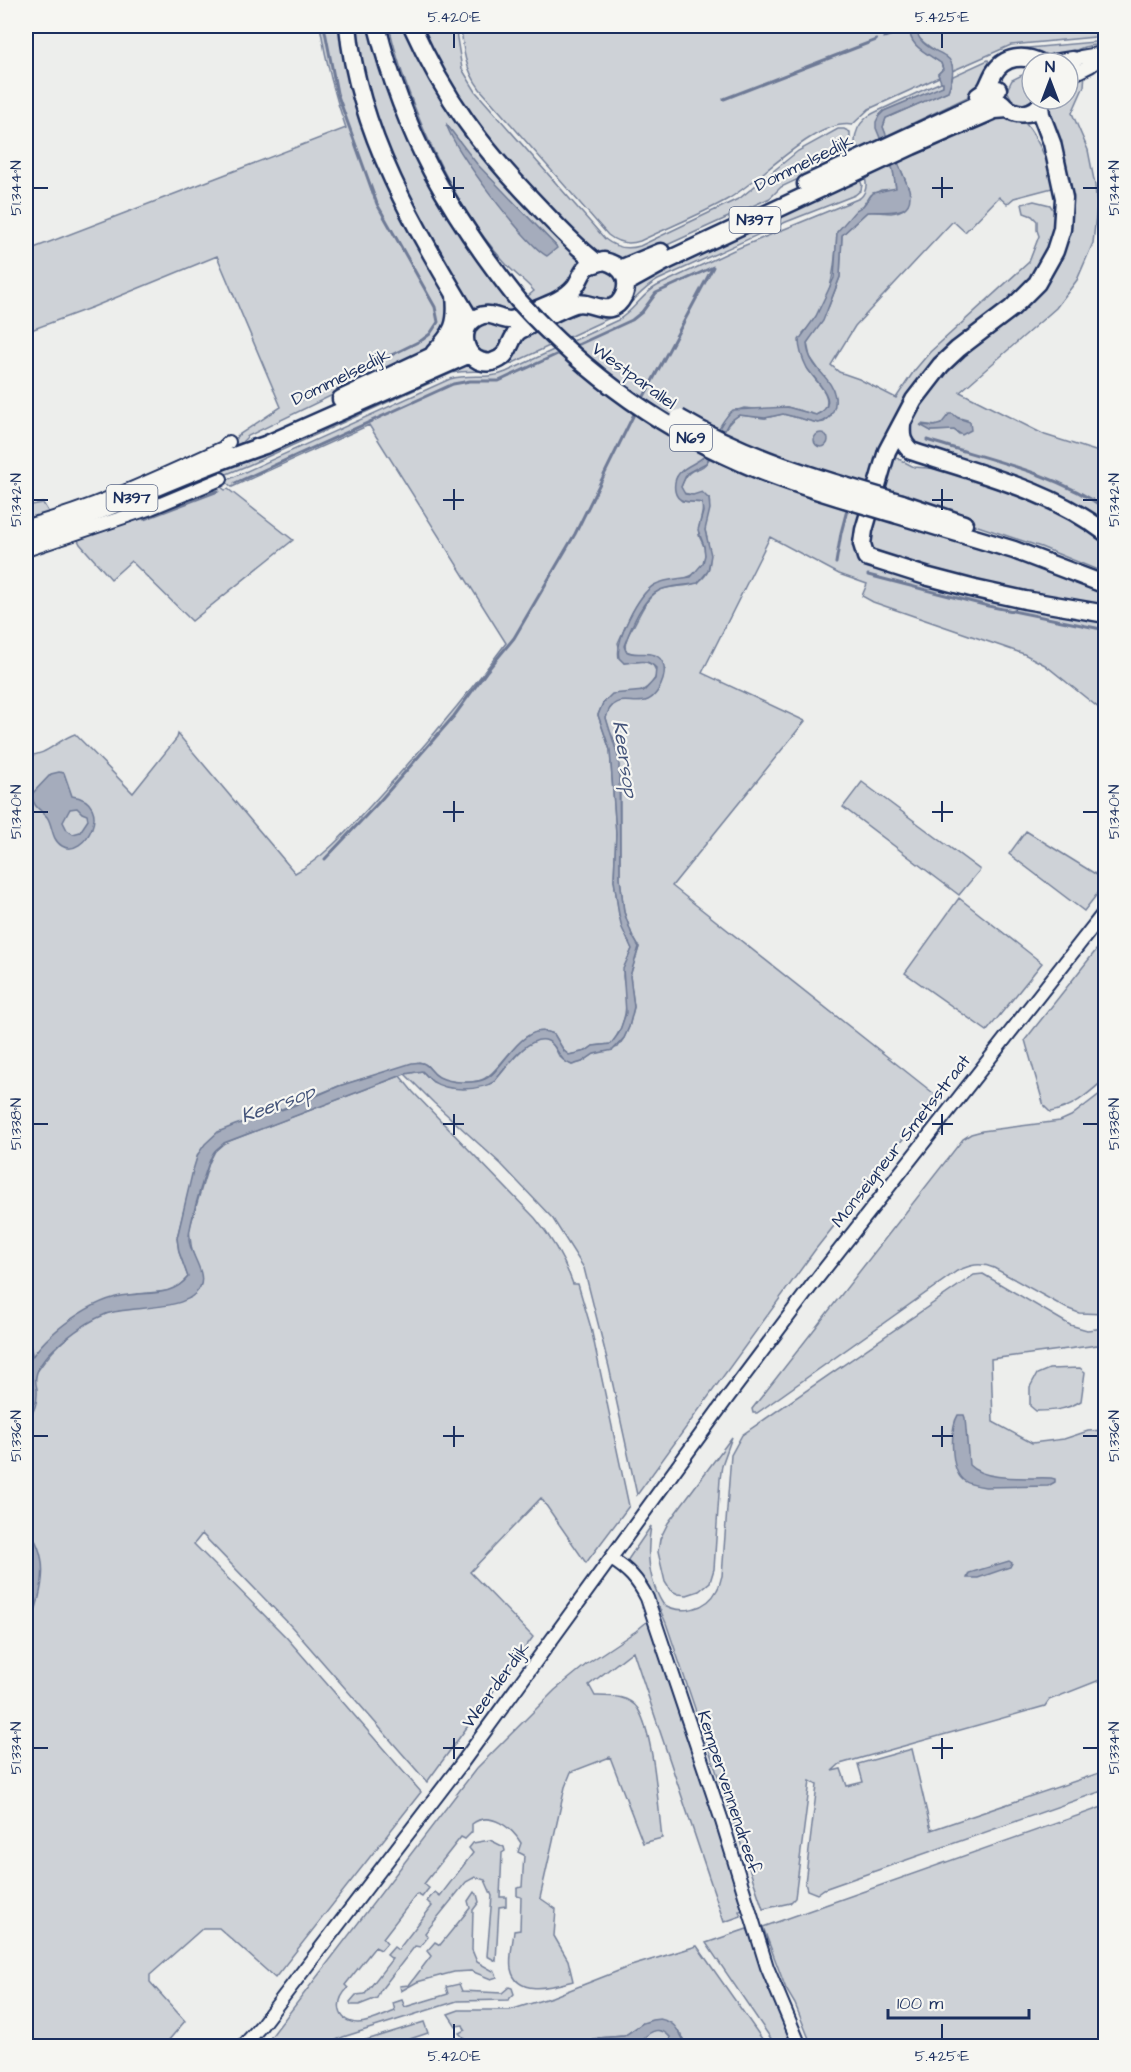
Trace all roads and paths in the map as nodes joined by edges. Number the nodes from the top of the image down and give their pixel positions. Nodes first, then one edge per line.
1 (348, 26) edge
2 (377, 26) edge
3 (386, 26) edge
4 (412, 26) edge
5 (1106, 53) edge
6 (1020, 57) edge
7 (1080, 60) edge
8 (1020, 66) edge
9 (1080, 71) edge
10 (998, 89) junction
11 (1033, 111) edge
12 (1041, 111) edge
13 (1015, 112) junction
14 (943, 123) junction
15 (1056, 163) junction
16 (596, 262) junction
17 (623, 276) junction
18 (454, 293) junction
19 (522, 297) junction
20 (471, 321) junction
21 (467, 347) junction
22 (431, 356) junction
23 (902, 424) junction
24 (233, 448) junction
25 (220, 479) dead end
26 (900, 509) junction
27 (26, 526) edge
28 (1106, 533) edge
29 (26, 538) edge
30 (26, 550) edge
31 (1106, 575) edge
32 (1106, 585) edge
33 (1106, 614) edge
34 (1106, 910) edge
35 (728, 1397) joint
36 (611, 1559) junction
37 (243, 2046) edge
38 (800, 2046) edge

1 - 18 main road
2 - 19 main road, Westparallel / N69
3 - 19 main road, Westparallel / N69
4 - 16 main road
5 - 7 street
5 - 9 street
6 - 14 main road, N397
8 - 10 main road, N397
10 - 13 main road
10 - 14 main road, N397
11 - 13 main road, N397
12 - 15 main road
13 - 14 main road, N397
13 - 15 main road
14 - 17 main road, Dommelsedijk / N397
15 - 23 main road
16 - 17 main road
16 - 20 main road
17 - 21 main road, N397
18 - 20 main road
18 - 22 main road
19 - 26 main road, Westparallel / N69, bridge
20 - 21 main road
21 - 22 main road, Dommelsedijk / N397
21 - 24 main road, Dommelsedijk / N397
22 - 24 main road, Dommelsedijk / N397
23 - 28 main road
23 - 33 main road
24 - 27 street, Dommelsedijk
24 - 29 main road, Dommelsedijk / N397
25 - 30 street
26 - 31 main road, Westparallel / N69
26 - 32 main road, Westparallel / N69
34 - 35 street, Monseigneur Smetsstraat
35 - 36 street, Weerderdijk
36 - 37 street, Weerderdijk
36 - 38 street, Kempervennendreef

